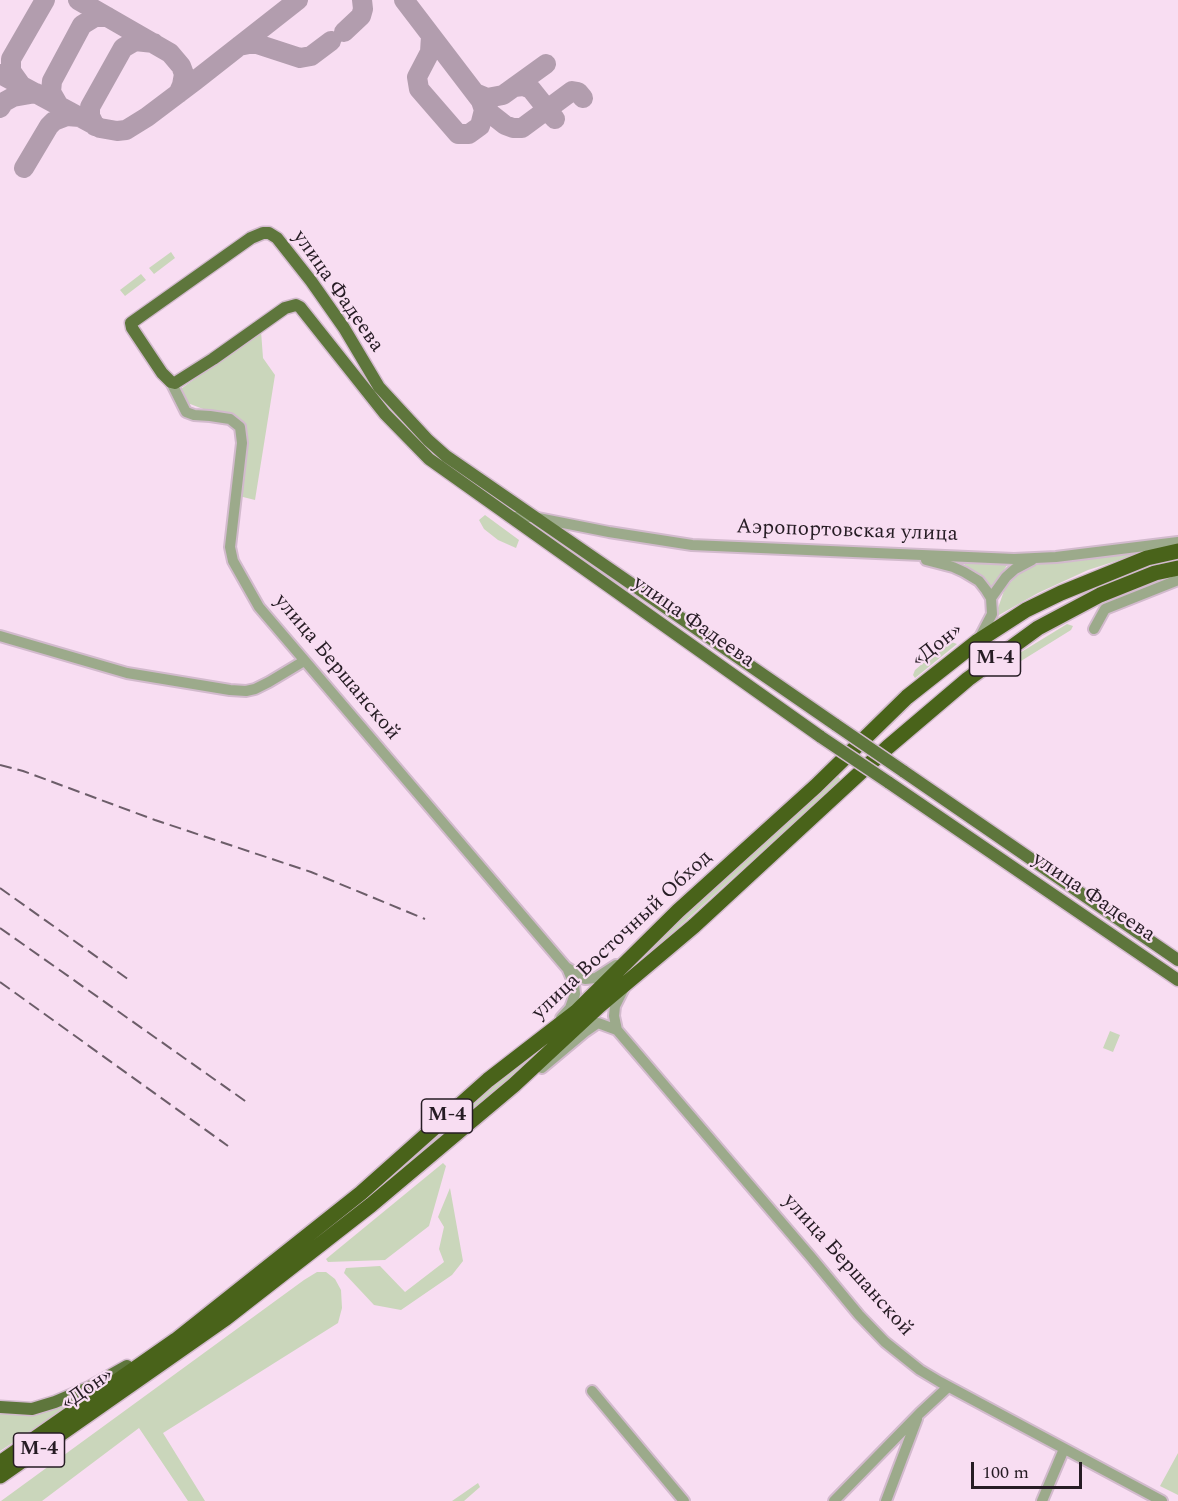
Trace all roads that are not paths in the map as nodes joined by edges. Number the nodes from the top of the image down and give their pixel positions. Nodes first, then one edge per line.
1 (350, 339) junction
2 (336, 352) junction
3 (171, 382) junction
4 (492, 498) junction
5 (510, 517) junction
6 (533, 517) junction
7 (559, 527) junction
8 (1178, 542) edge
9 (1178, 551) edge
10 (902, 555) junction
11 (1034, 559) junction
12 (1178, 568) edge
13 (1178, 580) edge
14 (991, 598) junction
15 (1094, 629) dead end
16 (0, 636) edge
17 (978, 642) junction
18 (304, 662) junction
19 (795, 696) junction
20 (784, 711) junction
21 (816, 786) joint
22 (654, 936) junction
23 (1178, 960) edge
24 (566, 967) junction
25 (1178, 980) edge
26 (626, 985) junction
27 (617, 1030) junction
28 (537, 1043) junction
29 (514, 1085) junction
30 (199, 1338) joint
31 (176, 1340) junction
32 (948, 1387) junction
33 (592, 1391) dead end
34 (0, 1407) edge
35 (920, 1413) junction
36 (78, 1423) junction
37 (1064, 1449) junction
38 (0, 1463) edge
39 (0, 1476) edge
40 (0, 1484) edge
41 (684, 1501) edge
42 (834, 1501) edge
43 (886, 1501) edge
44 (1042, 1501) edge
45 (1162, 1501) edge

1 - 2 main road
1 - 3 main road, улица Фадеева
1 - 4 main road, улица Фадеева
2 - 3 main road, улица Фадеева
2 - 4 main road, улица Фадеева
3 - 18 street, улица Бершанской
4 - 5 main road, улица Фадеева
4 - 6 main road, улица Фадеева
5 - 6 street
5 - 20 main road, улица Фадеева
6 - 7 main road, улица Фадеева
7 - 10 street, Аэропортовская улица
7 - 19 main road, улица Фадеева
8 - 11 street, Аэропортовская улица
9 - 17 highway, «Дон» / М-4
10 - 11 street, Аэропортовская улица
10 - 14 street
11 - 14 street
12 - 26 highway, улица Восточный Обход / М-4
13 - 15 street
14 - 17 street
16 - 18 street
17 - 21 highway, «Дон» / М-4
18 - 24 street, улица Бершанской
19 - 20 main road
19 - 23 main road, улица Фадеева, bridge
20 - 25 main road, улица Фадеева, bridge
21 - 22 highway, улица Восточный Обход / М-4
22 - 24 street, улица Бершанской
22 - 28 highway, улица Восточный Обход / М-4
24 - 28 street, улица Бершанской
26 - 27 street
26 - 29 highway, улица Восточный Обход / М-4
27 - 29 street
27 - 32 street, улица Бершанской
28 - 31 highway, улица Восточный Обход / М-4
29 - 30 highway, улица Восточный Обход / М-4
30 - 36 highway, «Дон» / М-4
31 - 34 main road
31 - 38 highway, «Дон» / М-4
32 - 35 street
32 - 37 street, улица Бершанской
33 - 41 street
35 - 42 street
35 - 43 street
36 - 39 highway, «Дон» / М-4
36 - 40 main road
37 - 44 street
37 - 45 street, улица Бершанской

